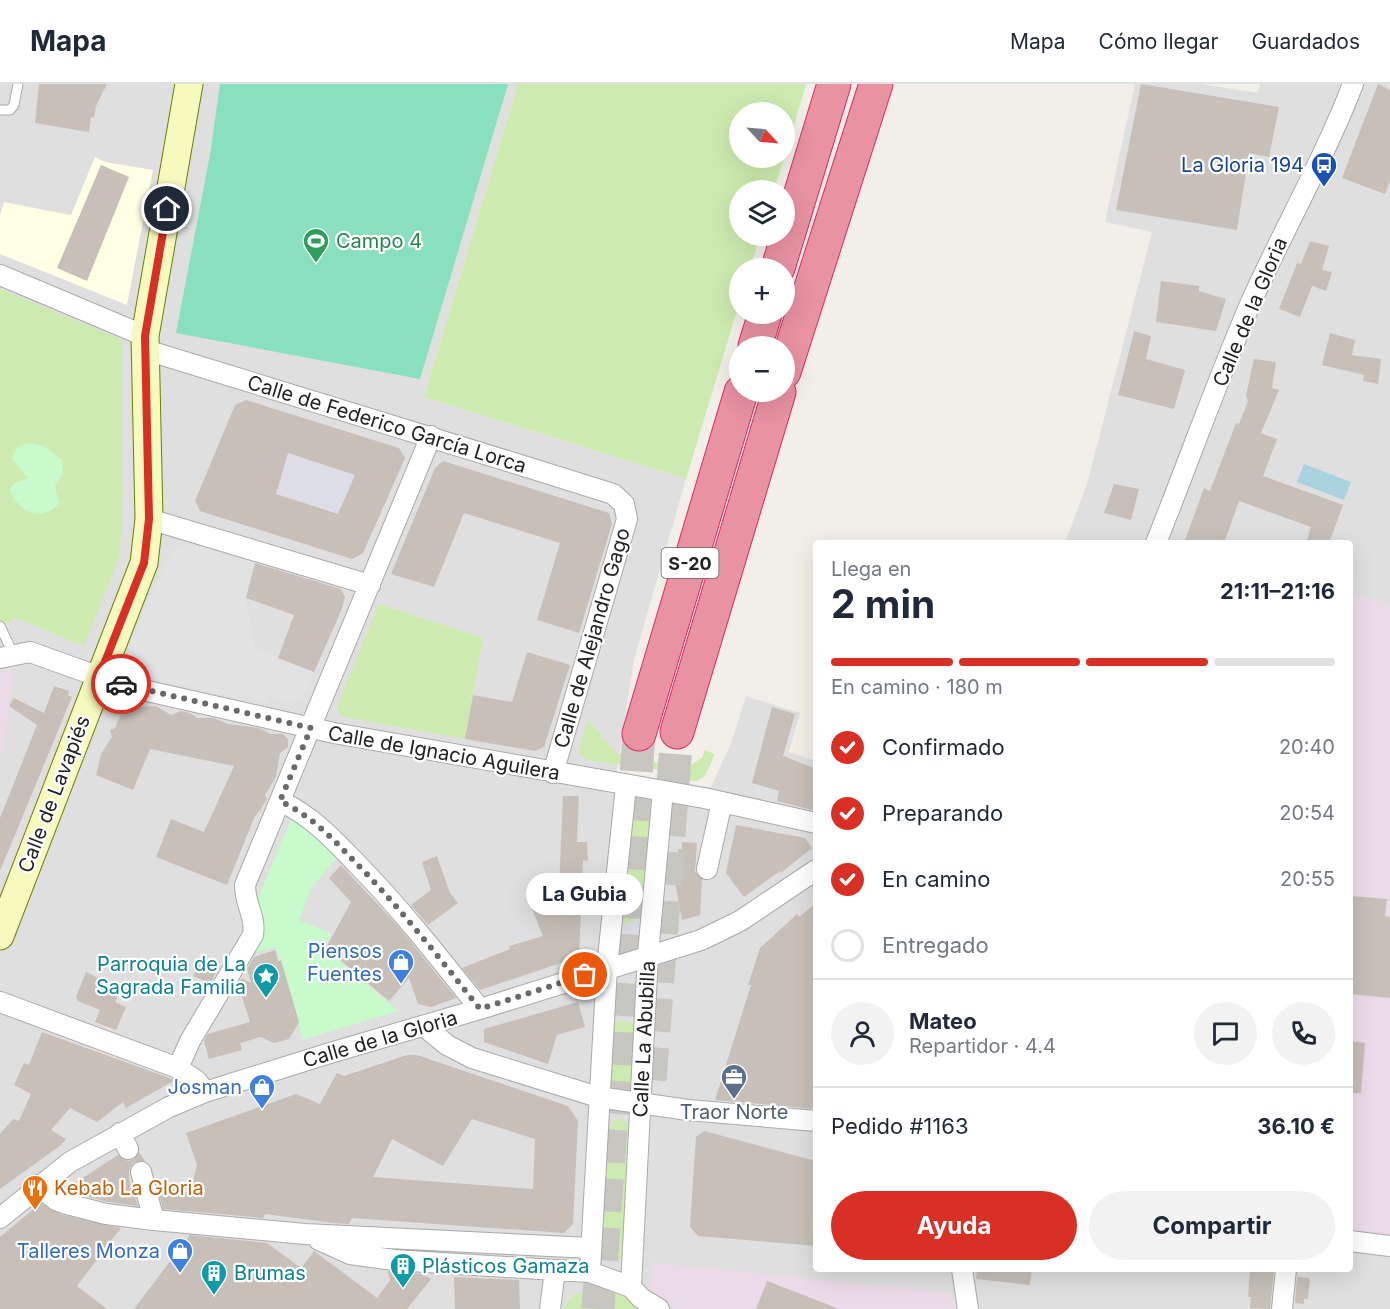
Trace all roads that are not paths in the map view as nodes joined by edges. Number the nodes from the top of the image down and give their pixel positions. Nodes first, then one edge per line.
1 (18, 84) edge
2 (189, 84) edge
3 (834, 84) edge
4 (876, 84) edge
5 (1353, 84) edge
6 (0, 110) edge
7 (781, 258) edge
8 (0, 274) edge
9 (795, 338) edge
10 (146, 343) junction
11 (738, 402) edge
12 (776, 402) edge
13 (430, 436) junction
14 (624, 504) joint
15 (149, 519) junction
16 (1156, 540) edge
17 (370, 585) junction
18 (0, 626) edge
19 (7, 657) edge
20 (99, 677) junction
21 (311, 728) junction
22 (677, 732) tunnel mouth
23 (639, 734) tunnel mouth
24 (553, 773) junction
25 (626, 786) junction
26 (663, 791) junction
27 (280, 801) junction
28 (722, 802) junction
29 (813, 822) edge
30 (707, 869) dead end
31 (813, 872) edge
32 (0, 936) edge
33 (648, 954) junction
34 (607, 968) junction
35 (0, 1002) edge
36 (480, 1009) junction
37 (424, 1026) junction
38 (178, 1068) junction
39 (205, 1092) junction
40 (598, 1097) junction
41 (640, 1103) junction
42 (813, 1121) edge
43 (141, 1172) dead end
44 (38, 1185) junction
45 (1, 1217) edge
46 (154, 1220) junction
47 (305, 1234) junction
48 (1353, 1241) edge
49 (1390, 1246) edge
50 (591, 1248) junction
51 (555, 1270) junction
52 (590, 1272) junction
53 (962, 1272) edge
54 (1286, 1272) edge
55 (631, 1287) junction
56 (550, 1309) edge
57 (659, 1309) edge
58 (968, 1309) edge
59 (1282, 1309) edge

1 - 6 lane
2 - 10 main road, Calle de Lavapiés
3 - 7 highway
4 - 9 highway
5 - 16 street, Calle de la Gloria
8 - 10 street, Calle de Federico García Lorca
10 - 13 street, Calle de Federico García Lorca
10 - 15 main road, Calle de Lavapiés
11 - 23 highway, S-20
12 - 22 highway, S-20
13 - 14 street, Calle de Federico García Lorca
13 - 17 street
14 - 24 street, Calle de Alejandro Gago
15 - 17 street
15 - 20 main road, Calle de Lavapiés
17 - 21 street
18 - 19 lane
19 - 20 street, Calle de Ignacio Aguilera
20 - 21 street, Calle de Ignacio Aguilera
20 - 32 main road, Calle de Lavapiés
21 - 24 street, Calle de Ignacio Aguilera
21 - 27 street
24 - 25 street, Calle de Ignacio Aguilera
25 - 26 street, Calle de Ignacio Aguilera
25 - 34 street, Calle La Abubilla
26 - 28 street, Calle de Ignacio Aguilera
26 - 33 street, Calle La Abubilla
27 - 36 street
27 - 38 street
28 - 29 street, Calle de Ignacio Aguilera
28 - 30 street
31 - 33 street, Calle de la Gloria
33 - 34 street, Calle de la Gloria
33 - 41 street, Calle La Abubilla
34 - 36 street, Calle de la Gloria
34 - 40 street, Calle La Abubilla
35 - 38 street
36 - 37 street, Calle de la Gloria
37 - 39 street, Calle de la Gloria
37 - 40 street
38 - 39 street
39 - 44 street, Calle de la Gloria
40 - 41 street
40 - 50 street, Calle La Abubilla
41 - 42 street
41 - 55 street, Calle La Abubilla
43 - 46 street
44 - 45 street, Calle de la Gloria
44 - 46 street
46 - 47 street
47 - 50 street
47 - 51 street
48 - 49 street
50 - 52 street, Calle La Abubilla
51 - 52 street
51 - 56 street
52 - 55 street
53 - 58 street
54 - 59 street
55 - 57 street

